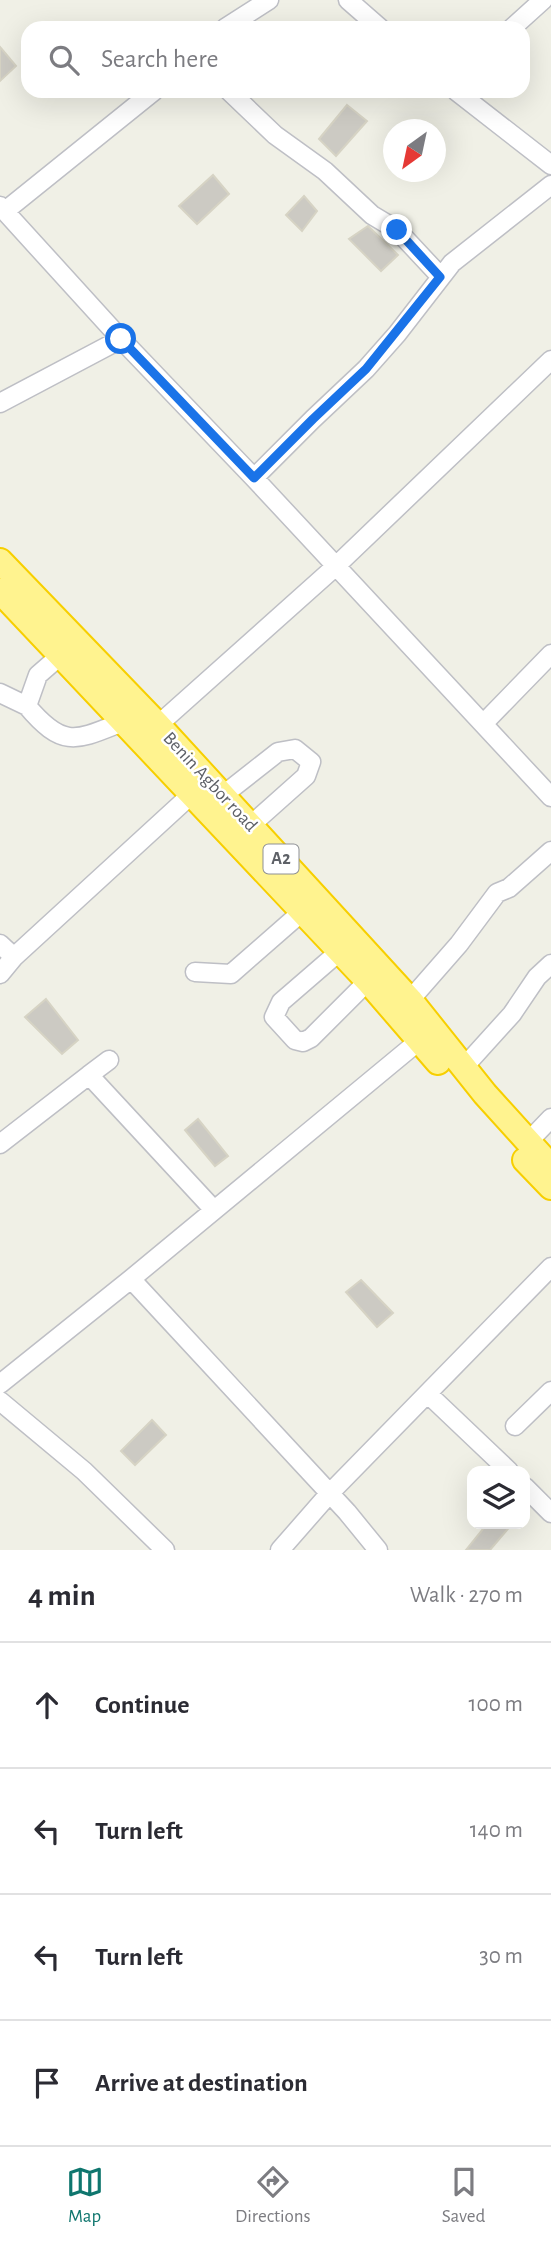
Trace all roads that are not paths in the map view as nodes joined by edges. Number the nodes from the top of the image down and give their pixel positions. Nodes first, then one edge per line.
1 (269, 0) edge
2 (348, 0) edge
3 (543, 0) edge
4 (236, 21) edge
5 (372, 21) edge
6 (520, 21) edge
7 (145, 98) edge
8 (236, 98) edge
9 (465, 98) edge
10 (551, 165) edge
11 (551, 185) edge
12 (3, 209) edge
13 (440, 277) junction
14 (121, 339) junction
15 (551, 360) edge
16 (0, 403) edge
17 (254, 478) junction
18 (0, 561) edge
19 (336, 566) junction
20 (0, 591) edge
21 (551, 654) edge
22 (61, 655) junction
23 (0, 693) edge
24 (27, 706) junction
25 (125, 721) junction
26 (483, 724) junction
27 (158, 725) junction
28 (193, 793) junction
29 (222, 796) junction
30 (551, 797) edge
31 (251, 825) junction
32 (551, 851) edge
33 (303, 911) junction
34 (0, 944) edge
35 (340, 951) junction
36 (15, 957) junction
37 (551, 964) edge
38 (195, 972) dead end
39 (0, 974) edge
40 (368, 981) junction
41 (410, 1000) junction
42 (420, 1040) junction
43 (109, 1060) dead end
44 (464, 1068) junction
45 (89, 1075) junction
46 (551, 1118) edge
47 (528, 1142) junction
48 (0, 1144) edge
49 (551, 1167) edge
50 (551, 1187) edge
51 (214, 1210) junction
52 (551, 1267) edge
53 (131, 1279) junction
54 (0, 1384) edge
55 (551, 1391) edge
56 (428, 1394) junction
57 (0, 1401) edge
58 (515, 1426) dead end
59 (504, 1466) edge
60 (530, 1492) edge
61 (329, 1494) junction
62 (551, 1513) edge
63 (165, 1550) edge
64 (280, 1550) edge
65 (378, 1550) edge

1 - 4 street
2 - 5 street
3 - 6 street
7 - 12 street
8 - 13 street
9 - 10 street
11 - 13 street
12 - 14 street
13 - 17 street
14 - 16 street
14 - 17 street
15 - 19 street
17 - 19 street
18 - 27 highway, Benin Agbor road / A2
19 - 26 street
19 - 27 street
20 - 22 highway, Benin Agbor road / A2
21 - 26 street
22 - 24 street
22 - 25 highway, Benin Agbor road / A2
23 - 24 street
24 - 25 street
25 - 28 highway, Benin Agbor road / A2
26 - 30 street
27 - 29 highway, Benin Agbor road / A2
28 - 33 highway, Benin Agbor road / A2
28 - 36 street
29 - 31 highway, Benin Agbor road / A2
29 - 31 street
31 - 41 highway, Benin Agbor road / A2
32 - 41 street
33 - 35 highway, Benin Agbor road / A2
33 - 38 street
34 - 36 street
35 - 40 highway, Benin Agbor road / A2
35 - 40 street
36 - 39 street
37 - 44 street
40 - 42 highway, Benin Agbor road / A2
41 - 44 highway, Benin Agbor road / A2
42 - 50 highway, Benin Agbor road / A2
42 - 51 street
43 - 45 street
44 - 47 highway, Benin Agbor road / A2
45 - 48 street
45 - 51 street
46 - 47 street
47 - 49 highway, Benin Agbor road / A2
51 - 53 street
52 - 56 street
53 - 54 street
53 - 61 street
55 - 58 street
56 - 59 street
56 - 61 street
57 - 63 street
60 - 62 street
61 - 64 street
61 - 65 street

